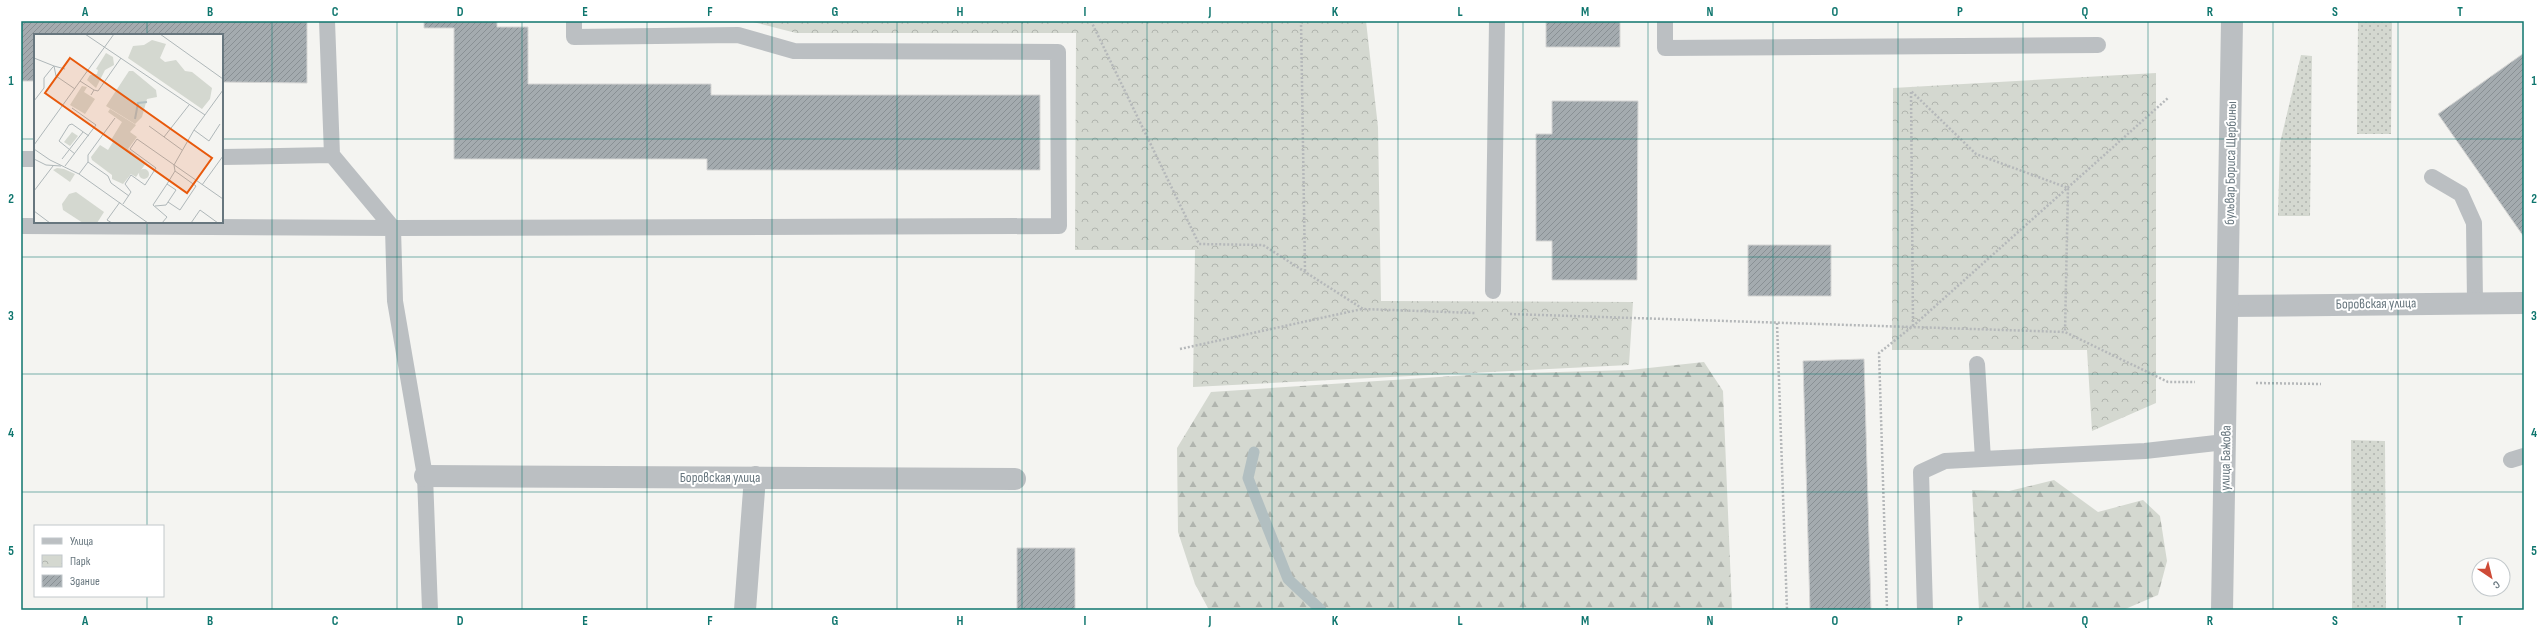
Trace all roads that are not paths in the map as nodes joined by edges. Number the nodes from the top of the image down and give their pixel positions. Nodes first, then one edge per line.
1 (327, 21) edge
2 (574, 21) edge
3 (1497, 21) edge
4 (1665, 21) edge
5 (2232, 21) edge
6 (2098, 45) dead end
7 (332, 156) junction
8 (223, 157) edge
9 (21, 159) edge
10 (34, 159) edge
11 (2432, 177) dead end
12 (21, 226) edge
13 (393, 228) junction
14 (1493, 291) dead end
15 (2474, 302) junction
16 (2524, 303) edge
17 (2228, 306) junction
18 (1977, 364) dead end
19 (2225, 442) junction
20 (1983, 459) junction
21 (425, 476) junction
22 (755, 477) junction
23 (1015, 479) dead end
24 (430, 610) edge
25 (745, 610) edge
26 (1925, 610) edge
27 (2222, 610) edge

1 - 7 lane
2 - 13 lane
3 - 14 lane
4 - 6 lane
5 - 17 street, бульвар Бориса Щербины
7 - 8 lane
7 - 13 lane
9 - 10 lane
11 - 15 lane
12 - 13 lane
13 - 21 lane
15 - 16 street, Боровская улица
15 - 17 street, Боровская улица
17 - 19 street, улица Бажова
18 - 20 lane
19 - 20 lane
19 - 27 street, улица Бажова
20 - 26 lane
21 - 22 street, Боровская улица
21 - 24 lane
22 - 23 street, Боровская улица
22 - 25 street

